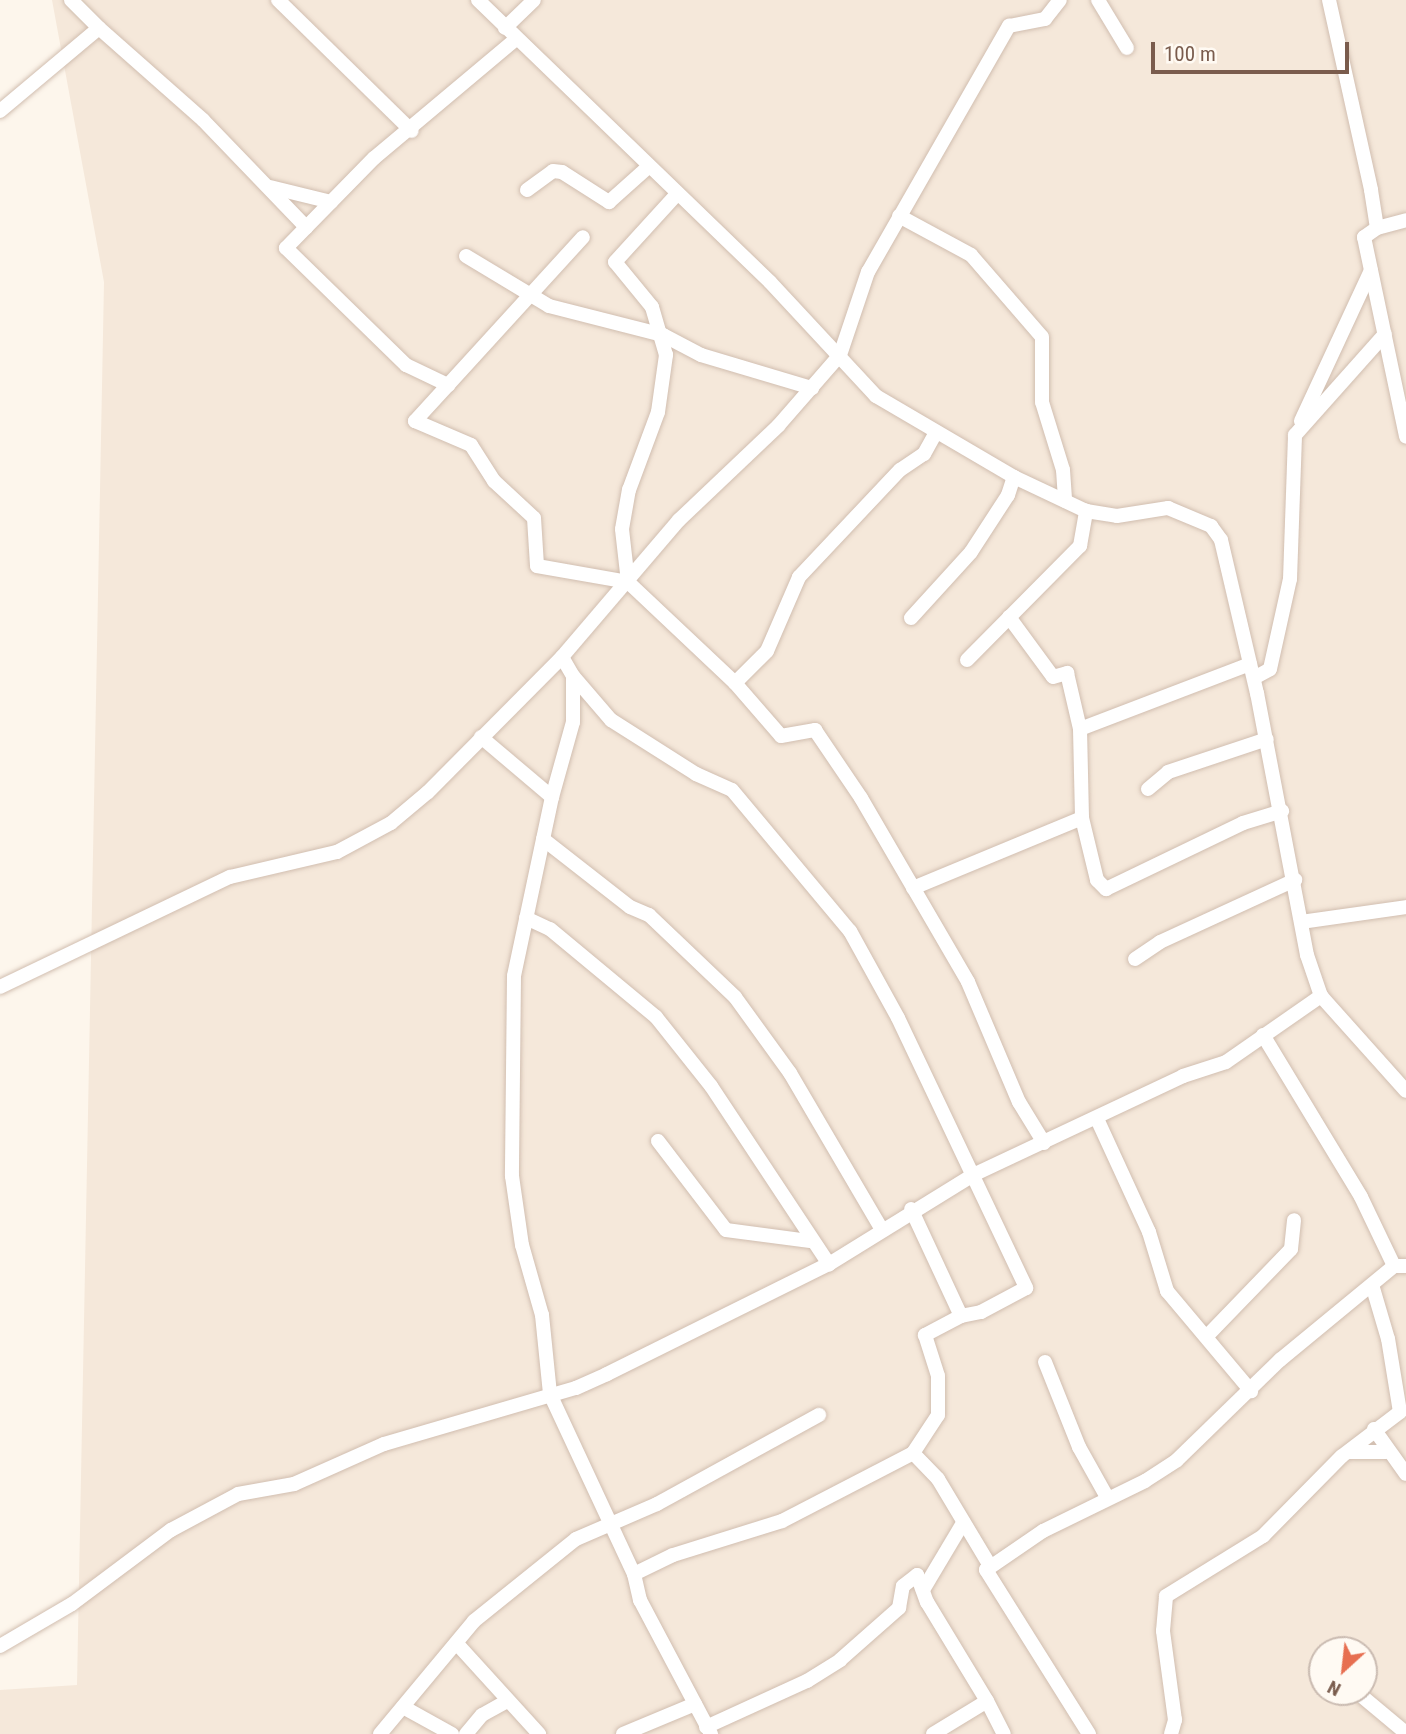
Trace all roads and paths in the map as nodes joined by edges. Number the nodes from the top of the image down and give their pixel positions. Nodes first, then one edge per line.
1 (71, 0) edge
2 (278, 0) edge
3 (478, 0) edge
4 (534, 0) edge
5 (1059, 0) edge
6 (1098, 0) edge
7 (1329, 0) edge
8 (99, 28) junction
9 (505, 28) junction
10 (516, 39) junction
11 (1128, 48) dead end
12 (0, 111) edge
13 (412, 131) junction
14 (647, 168) junction
15 (270, 187) junction
16 (527, 190) dead end
17 (678, 193) junction
18 (331, 202) junction
19 (899, 216) junction
20 (1406, 220) edge
21 (306, 227) junction
22 (1377, 228) junction
23 (583, 237) dead end
24 (466, 256) dead end
25 (1371, 270) junction
26 (530, 293) junction
27 (1385, 334) junction
28 (663, 335) junction
29 (840, 355) junction
30 (1406, 355) edge
31 (1391, 357) junction
32 (448, 385) junction
33 (811, 388) junction
34 (936, 432) junction
35 (1295, 435) junction
36 (1406, 437) edge
37 (1014, 477) junction
38 (1065, 501) junction
39 (1086, 511) junction
40 (628, 582) junction
41 (1009, 617) junction
42 (911, 618) dead end
43 (562, 657) junction
44 (967, 660) dead end
45 (1252, 671) junction
46 (573, 676) junction
47 (735, 683) junction
48 (1080, 729) junction
49 (481, 737) junction
50 (1267, 739) junction
51 (1148, 789) dead end
52 (552, 797) junction
53 (1282, 811) junction
54 (1082, 818) junction
55 (543, 839) junction
56 (1295, 880) junction
57 (914, 888) junction
58 (1406, 907) edge
59 (526, 918) junction
60 (1301, 922) junction
61 (1135, 959) dead end
62 (0, 987) edge
63 (1321, 996) junction
64 (1263, 1035) junction
65 (1406, 1091) edge
66 (1098, 1121) junction
67 (658, 1141) dead end
68 (1044, 1143) junction
69 (973, 1175) junction
70 (911, 1209) junction
71 (1294, 1220) dead end
72 (881, 1228) junction
73 (810, 1241) junction
74 (829, 1264) junction
75 (1400, 1266) edge
76 (1373, 1288) junction
77 (961, 1316) junction
78 (1209, 1334) junction
79 (1045, 1362) dead end
80 (1251, 1391) junction
81 (550, 1394) junction
82 (1403, 1410) edge
83 (819, 1415) dead end
84 (1374, 1429) junction
85 (1349, 1452) junction
86 (1386, 1452) junction
87 (913, 1454) junction
88 (1406, 1474) edge
89 (1107, 1497) junction
90 (963, 1523) junction
91 (607, 1524) junction
92 (990, 1566) junction
93 (634, 1574) junction
94 (925, 1596) junction
95 (899, 1608) junction
96 (0, 1646) edge
97 (459, 1646) junction
98 (988, 1701) junction
99 (505, 1702) junction
100 (695, 1704) junction
101 (1374, 1706) edge
102 (403, 1707) junction
103 (709, 1730) edge
104 (1406, 1733) edge
105 (380, 1734) edge
106 (452, 1734) edge
107 (466, 1734) edge
108 (539, 1734) edge
109 (623, 1734) edge
110 (933, 1734) edge
111 (1004, 1734) edge
112 (1089, 1734) edge
113 (1171, 1734) edge

1 - 8 street
2 - 13 street
3 - 9 street
4 - 9 street
5 - 19 street
6 - 11 street
7 - 22 street
8 - 12 street
8 - 15 street
9 - 10 street
10 - 13 street
10 - 14 street
13 - 18 street
14 - 16 street
14 - 17 street
15 - 18 street
15 - 21 street
17 - 28 street
17 - 29 street
18 - 21 street
19 - 29 street
19 - 38 street
20 - 22 street
21 - 32 street
22 - 25 street
23 - 26 street
24 - 26 street
25 - 27 street
25 - 35 street
26 - 28 street
26 - 32 street
27 - 31 street
27 - 35 street
28 - 33 street
28 - 40 street
29 - 33 street
29 - 34 street
30 - 31 street
31 - 36 street
32 - 40 street
33 - 40 street
34 - 37 street
34 - 47 street
35 - 45 street
37 - 38 street
37 - 42 street
38 - 39 street
39 - 41 street
39 - 45 street
40 - 43 street
40 - 47 street
41 - 44 street
41 - 48 street
43 - 46 street
43 - 49 street
45 - 48 street
45 - 50 street
46 - 52 street
46 - 69 street
47 - 57 street
48 - 54 street
49 - 52 street
49 - 62 street
50 - 51 street
50 - 53 street
52 - 55 street
53 - 54 street
53 - 56 street
54 - 57 street
55 - 59 street
55 - 72 street
56 - 60 street
56 - 61 street
57 - 68 street
58 - 60 street
59 - 73 street
59 - 81 street
60 - 63 street
63 - 64 street
63 - 65 street
64 - 66 street
64 - 75 street
66 - 68 street
66 - 78 street
67 - 73 street
68 - 69 street
69 - 70 street
69 - 77 street
70 - 72 street
70 - 77 street
71 - 78 street
72 - 74 street
73 - 74 street
74 - 81 street
75 - 76 street
76 - 80 street
76 - 82 street
77 - 87 street
78 - 80 street
79 - 89 street
80 - 89 street
81 - 91 street
81 - 96 street
82 - 84 street
83 - 91 street
84 - 85 street
84 - 86 street
85 - 86 street
85 - 113 street
86 - 88 street
87 - 90 street
87 - 93 street
89 - 92 street
90 - 92 street
90 - 94 street
91 - 93 street
91 - 97 street
92 - 112 street
93 - 100 street
94 - 95 street
94 - 95 street
94 - 98 street
95 - 103 street
97 - 99 street
97 - 102 street
98 - 110 street
98 - 111 street
99 - 107 street
99 - 108 street
100 - 103 street
100 - 109 street
101 - 104 street
102 - 105 street
102 - 106 street

